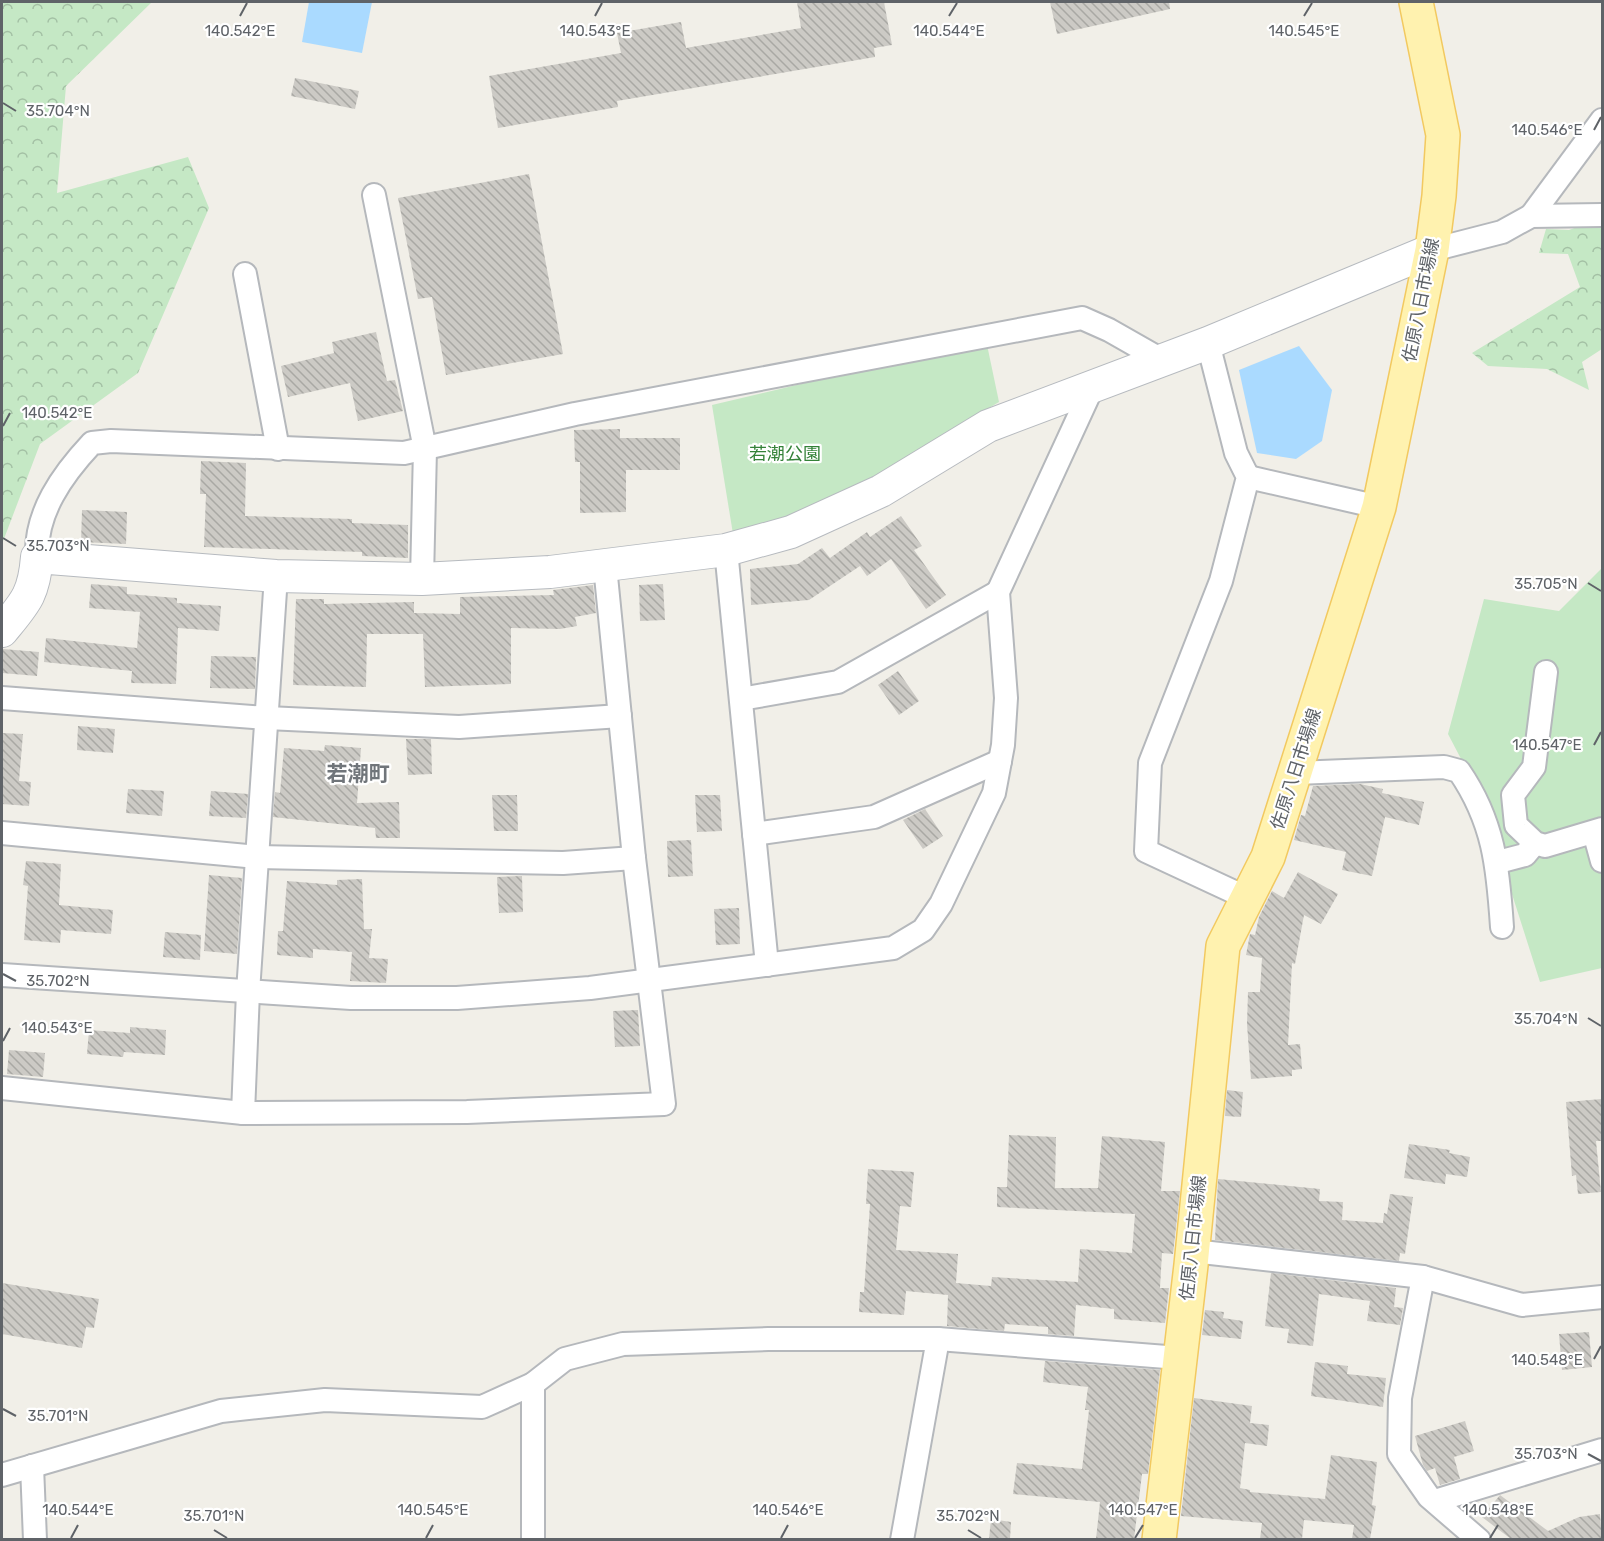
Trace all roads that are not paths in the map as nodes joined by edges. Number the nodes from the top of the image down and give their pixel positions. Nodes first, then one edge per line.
1 (1416, 2) edge
2 (1602, 120) edge
3 (374, 195) dead end
4 (1602, 215) edge
5 (1531, 216) junction
6 (1432, 250) junction
7 (245, 274) dead end
8 (1208, 343) junction
9 (1160, 359) junction
10 (1092, 388) junction
11 (278, 449) junction
12 (425, 449) junction
13 (1248, 477) junction
14 (1379, 507) junction
15 (726, 550) junction
16 (37, 557) junction
17 (605, 566) junction
18 (276, 576) junction
19 (422, 579) junction
20 (998, 592) junction
21 (2, 631) edge
22 (1546, 672) dead end
23 (2, 698) edge
24 (741, 699) junction
25 (620, 716) junction
26 (267, 718) junction
27 (1000, 761) junction
28 (1296, 773) junction
29 (1598, 830) edge
30 (2, 834) edge
31 (754, 834) junction
32 (1535, 843) junction
33 (257, 856) junction
34 (634, 858) junction
35 (1602, 861) edge
36 (1498, 862) junction
37 (1247, 898) junction
38 (1502, 927) dead end
39 (767, 965) junction
40 (2, 975) edge
41 (648, 980) junction
42 (248, 992) junction
43 (2, 1088) edge
44 (243, 1113) junction
45 (1193, 1251) junction
46 (1423, 1277) junction
47 (1602, 1297) edge
48 (938, 1339) junction
49 (1179, 1358) junction
50 (533, 1384) junction
51 (1602, 1450) edge
52 (32, 1466) junction
53 (2, 1475) edge
54 (1435, 1501) junction
55 (34, 1539) edge
56 (533, 1539) edge
57 (902, 1539) edge
58 (1159, 1539) edge
59 (1479, 1539) edge

1 - 6 main road, 佐原八日市場線
2 - 5 street
3 - 12 street
4 - 5 street
5 - 6 street
6 - 8 street
6 - 14 main road, 佐原八日市場線
7 - 11 street
8 - 9 street
8 - 13 street
9 - 10 street
9 - 12 street
10 - 15 street
10 - 20 street
11 - 12 street
11 - 16 street
12 - 19 street
13 - 14 street
13 - 37 street
14 - 28 main road, 佐原八日市場線
15 - 17 street
15 - 24 street
16 - 18 street
16 - 21 street
17 - 19 street
17 - 25 street
18 - 19 street
18 - 26 street
20 - 24 street
20 - 27 street
22 - 32 street
23 - 26 street
24 - 31 street
25 - 26 street
25 - 34 street
26 - 33 street
27 - 31 street
27 - 39 street
28 - 36 street
28 - 37 main road, 佐原八日市場線
29 - 32 street
29 - 35 street
30 - 33 street
31 - 39 street
32 - 36 street
33 - 34 street
33 - 42 street
34 - 41 street
36 - 38 street
37 - 45 main road, 佐原八日市場線
39 - 41 street
40 - 42 street
41 - 42 street
41 - 44 street
42 - 44 street
43 - 44 street
45 - 46 street
45 - 49 main road, 佐原八日市場線
46 - 47 street
46 - 54 street
48 - 49 street
48 - 50 street
48 - 57 street
49 - 58 main road, 佐原八日市場線
50 - 52 street
50 - 56 street
51 - 54 street
52 - 53 street
52 - 55 street
54 - 59 street

